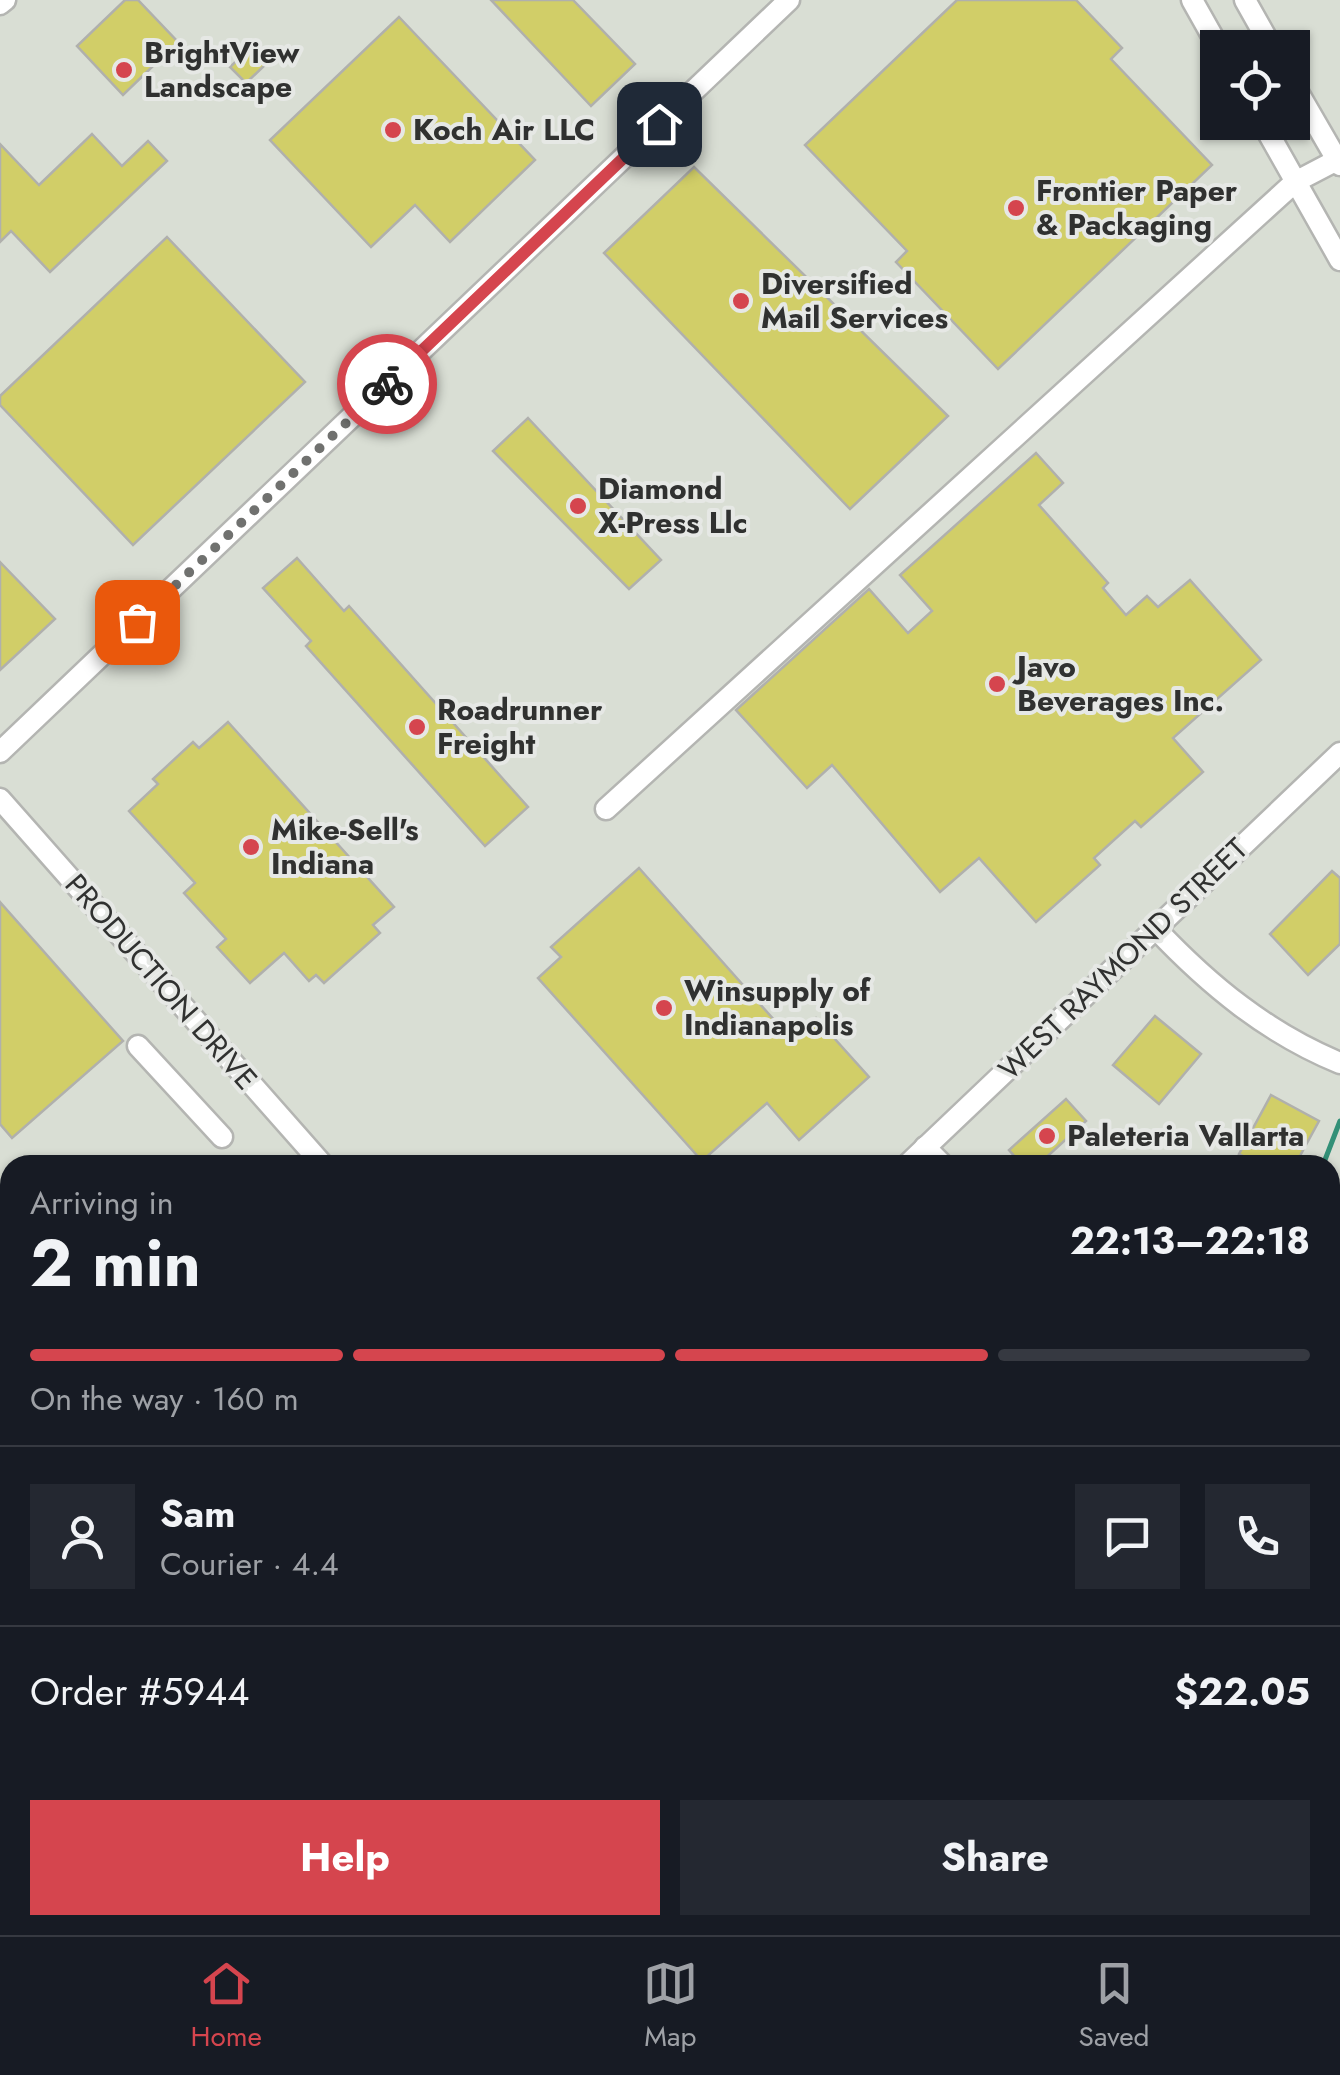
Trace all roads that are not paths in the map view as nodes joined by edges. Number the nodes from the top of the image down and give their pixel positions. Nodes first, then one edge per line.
1 (789, 0) edge
2 (1192, 0) edge
3 (1253, 3) edge
4 (1209, 30) edge
5 (1264, 30) edge
6 (1310, 114) edge
7 (1272, 140) edge
8 (1338, 163) edge
9 (1295, 182) junction
10 (1340, 260) edge
11 (0, 752) edge
12 (1340, 753) edge
13 (0, 799) edge
14 (606, 809) dead end
15 (1156, 928) junction
16 (138, 1046) dead end
17 (1340, 1063) edge
18 (222, 1137) dead end
19 (926, 1147) junction
20 (315, 1155) edge
21 (918, 1155) edge
22 (933, 1155) edge

1 - 11 street
2 - 4 street
3 - 5 street
6 - 8 street
7 - 9 street
8 - 9 street
9 - 10 street
9 - 14 street
12 - 15 street, WEST RAYMOND STREET
13 - 20 street, PRODUCTION DRIVE
15 - 17 street
15 - 19 street, WEST RAYMOND STREET
16 - 18 street
19 - 21 street, WEST RAYMOND STREET
19 - 22 street

